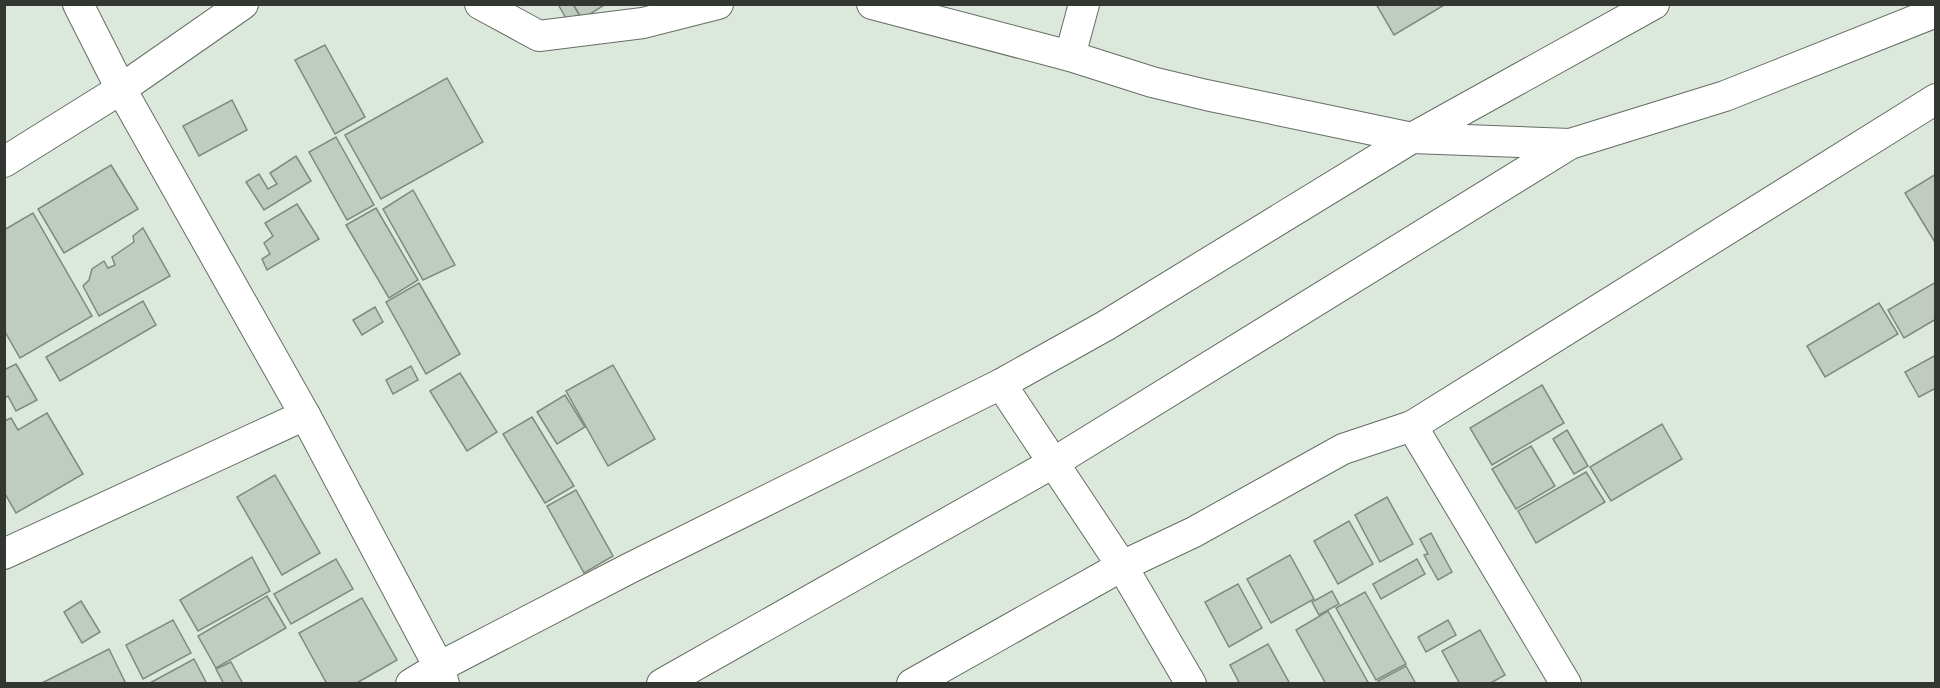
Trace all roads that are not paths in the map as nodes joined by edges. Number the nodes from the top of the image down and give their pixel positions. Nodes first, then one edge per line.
1 (78, 4) edge
2 (243, 4) edge
3 (480, 4) edge
4 (718, 4) edge
5 (872, 4) edge
6 (1084, 4) edge
7 (1654, 4) edge
8 (1935, 12) edge
9 (1070, 56) junction
10 (121, 89) junction
11 (1935, 99) edge
12 (1412, 138) junction
13 (1570, 144) junction
14 (4, 162) edge
15 (1001, 384) junction
16 (305, 415) junction
17 (1412, 426) junction
18 (1053, 463) junction
19 (4, 554) edge
20 (1122, 566) junction
21 (441, 675) edge
22 (411, 684) edge
23 (663, 684) edge
24 (912, 684) edge
25 (1191, 684) edge
26 (1566, 684) edge

1 - 10 street
2 - 10 street
3 - 4 street
5 - 9 street
6 - 9 street
7 - 12 street
8 - 13 street
9 - 12 street
10 - 14 street
10 - 16 street
11 - 17 street
12 - 13 street
12 - 15 street
13 - 18 street
15 - 18 street
15 - 21 street
16 - 19 street
16 - 21 street
17 - 20 street
17 - 26 street
18 - 20 street
18 - 23 street
20 - 24 street
20 - 25 street
21 - 22 street

